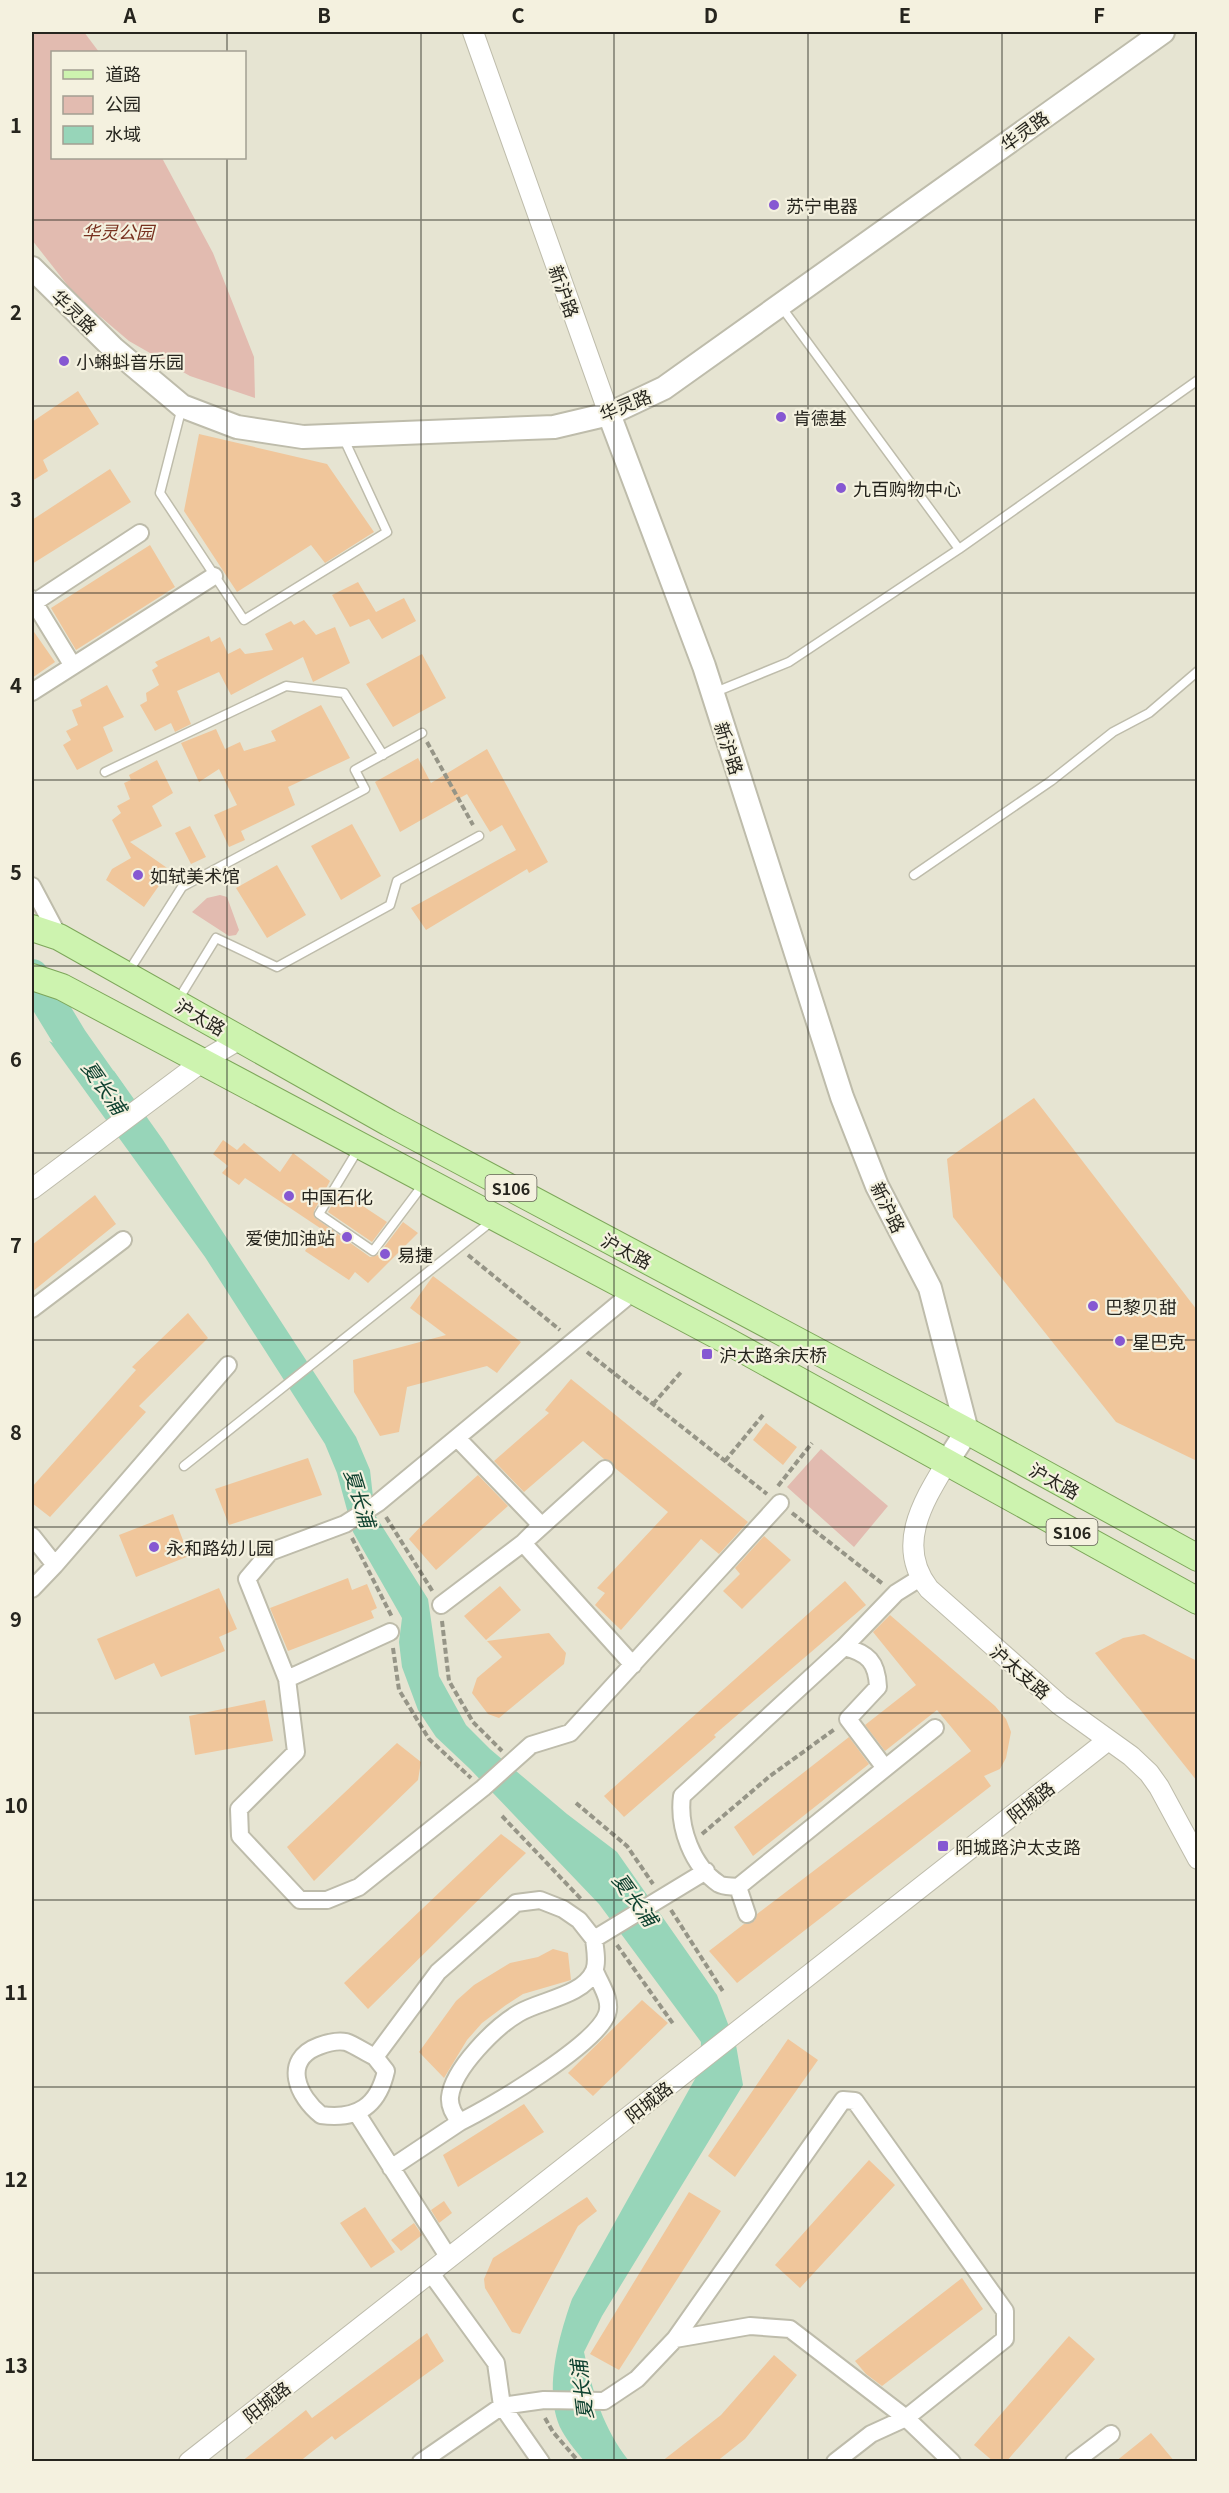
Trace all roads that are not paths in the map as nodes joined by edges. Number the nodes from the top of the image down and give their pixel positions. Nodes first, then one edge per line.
1 (473, 32) edge
2 (1162, 32) edge
3 (32, 268) edge
4 (780, 305) junction
5 (1197, 381) edge
6 (182, 406) junction
7 (609, 414) junction
8 (343, 435) junction
9 (140, 533) dead end
10 (959, 549) junction
11 (214, 576) junction
12 (32, 602) edge
13 (73, 666) junction
14 (1197, 670) edge
15 (32, 692) edge
16 (713, 693) junction
17 (422, 734) road end
18 (383, 755) junction
19 (105, 772) dead end
20 (479, 836) road end
21 (914, 875) dead end
22 (32, 886) edge
23 (32, 928) edge
24 (59, 937) junction
25 (127, 975) junction
26 (32, 977) edge
27 (176, 1003) junction
28 (240, 1039) junction
29 (204, 1061) junction
30 (361, 1145) junction
31 (427, 1180) junction
32 (32, 1189) edge
33 (497, 1217) junction
34 (123, 1240) dead end
35 (634, 1291) junction
36 (32, 1309) edge
37 (228, 1365) dead end
38 (967, 1431) junction
39 (457, 1438) junction
40 (947, 1462) junction
41 (184, 1466) dead end
42 (605, 1469) dead end
43 (778, 1495) road end
44 (541, 1526) junction
45 (32, 1536) edge
46 (523, 1543) junction
47 (1197, 1558) edge
48 (55, 1565) junction
49 (920, 1578) junction
50 (32, 1589) edge
51 (1197, 1601) edge
52 (441, 1605) road end
53 (390, 1632) road end
54 (844, 1647) junction
55 (633, 1665) junction
56 (287, 1679) junction
57 (935, 1728) dead end
58 (1107, 1741) junction
59 (885, 1768) junction
60 (1197, 1859) edge
61 (706, 1871) junction
62 (738, 1887) junction
63 (747, 1914) dead end
64 (601, 1935) junction
65 (595, 1971) junction
66 (375, 2058) junction
67 (356, 2112) junction
68 (460, 2122) junction
69 (391, 2168) junction
70 (448, 2258) junction
71 (430, 2272) junction
72 (675, 2339) junction
73 (502, 2406) junction
74 (906, 2418) junction
75 (1110, 2434) dead end
76 (189, 2462) edge
77 (421, 2462) edge
78 (541, 2462) edge
79 (835, 2462) edge
80 (952, 2462) edge
81 (1074, 2462) edge

1 - 7 street, 新沪路
2 - 4 main road, 华灵路
3 - 6 main road, 华灵路
4 - 7 main road, 华灵路
4 - 10 lane
5 - 10 lane
6 - 8 main road, 华灵路
6 - 11 lane
7 - 8 main road, 华灵路
7 - 16 main road, 新沪路
8 - 11 lane
9 - 12 street
10 - 16 lane
11 - 13 street
12 - 13 street
13 - 15 street
14 - 21 lane
16 - 38 main road, 新沪路
17 - 18 lane
18 - 19 lane
18 - 25 lane
20 - 27 lane
22 - 24 street
23 - 24 main road, S106
24 - 25 main road, 沪太路 / S106
25 - 27 main road, 沪太路 / S106
26 - 29 main road, 沪太路 / S106
27 - 28 main road, 沪太路 / S106
28 - 29 street
28 - 38 main road, 沪太路 / S106
29 - 30 main road, 沪太路 / S106
29 - 32 street
30 - 31 main road, 沪太路 / S106
30 - 31 lane
31 - 33 main road, 沪太路 / S106
33 - 35 main road, 沪太路 / S106
33 - 41 lane
34 - 36 street
35 - 39 street
35 - 40 main road, 沪太路 / S106
37 - 48 street
38 - 40 main road
38 - 47 main road, 沪太路 / S106
39 - 44 street
39 - 56 street
40 - 49 street
40 - 51 main road, 沪太路 / S106
42 - 44 street
43 - 55 street
44 - 46 street
45 - 48 street
46 - 52 street
46 - 55 street
48 - 50 street
49 - 54 street
49 - 58 street, 沪太支路
53 - 56 street
54 - 59 street
54 - 61 street
55 - 56 street
57 - 59 street
58 - 60 street, 沪太支路
58 - 70 street, 阳城路
59 - 62 street
61 - 62 street
61 - 64 street
62 - 63 street
64 - 65 street
64 - 66 street
65 - 68 street
65 - 68 street
66 - 67 street
66 - 67 street
67 - 69 street
68 - 69 street
69 - 70 street
70 - 71 street, 阳城路
71 - 73 street
71 - 76 street, 阳城路
72 - 73 street
72 - 74 street
72 - 74 street
73 - 77 street
73 - 78 street
74 - 79 street
74 - 80 street
75 - 81 street

